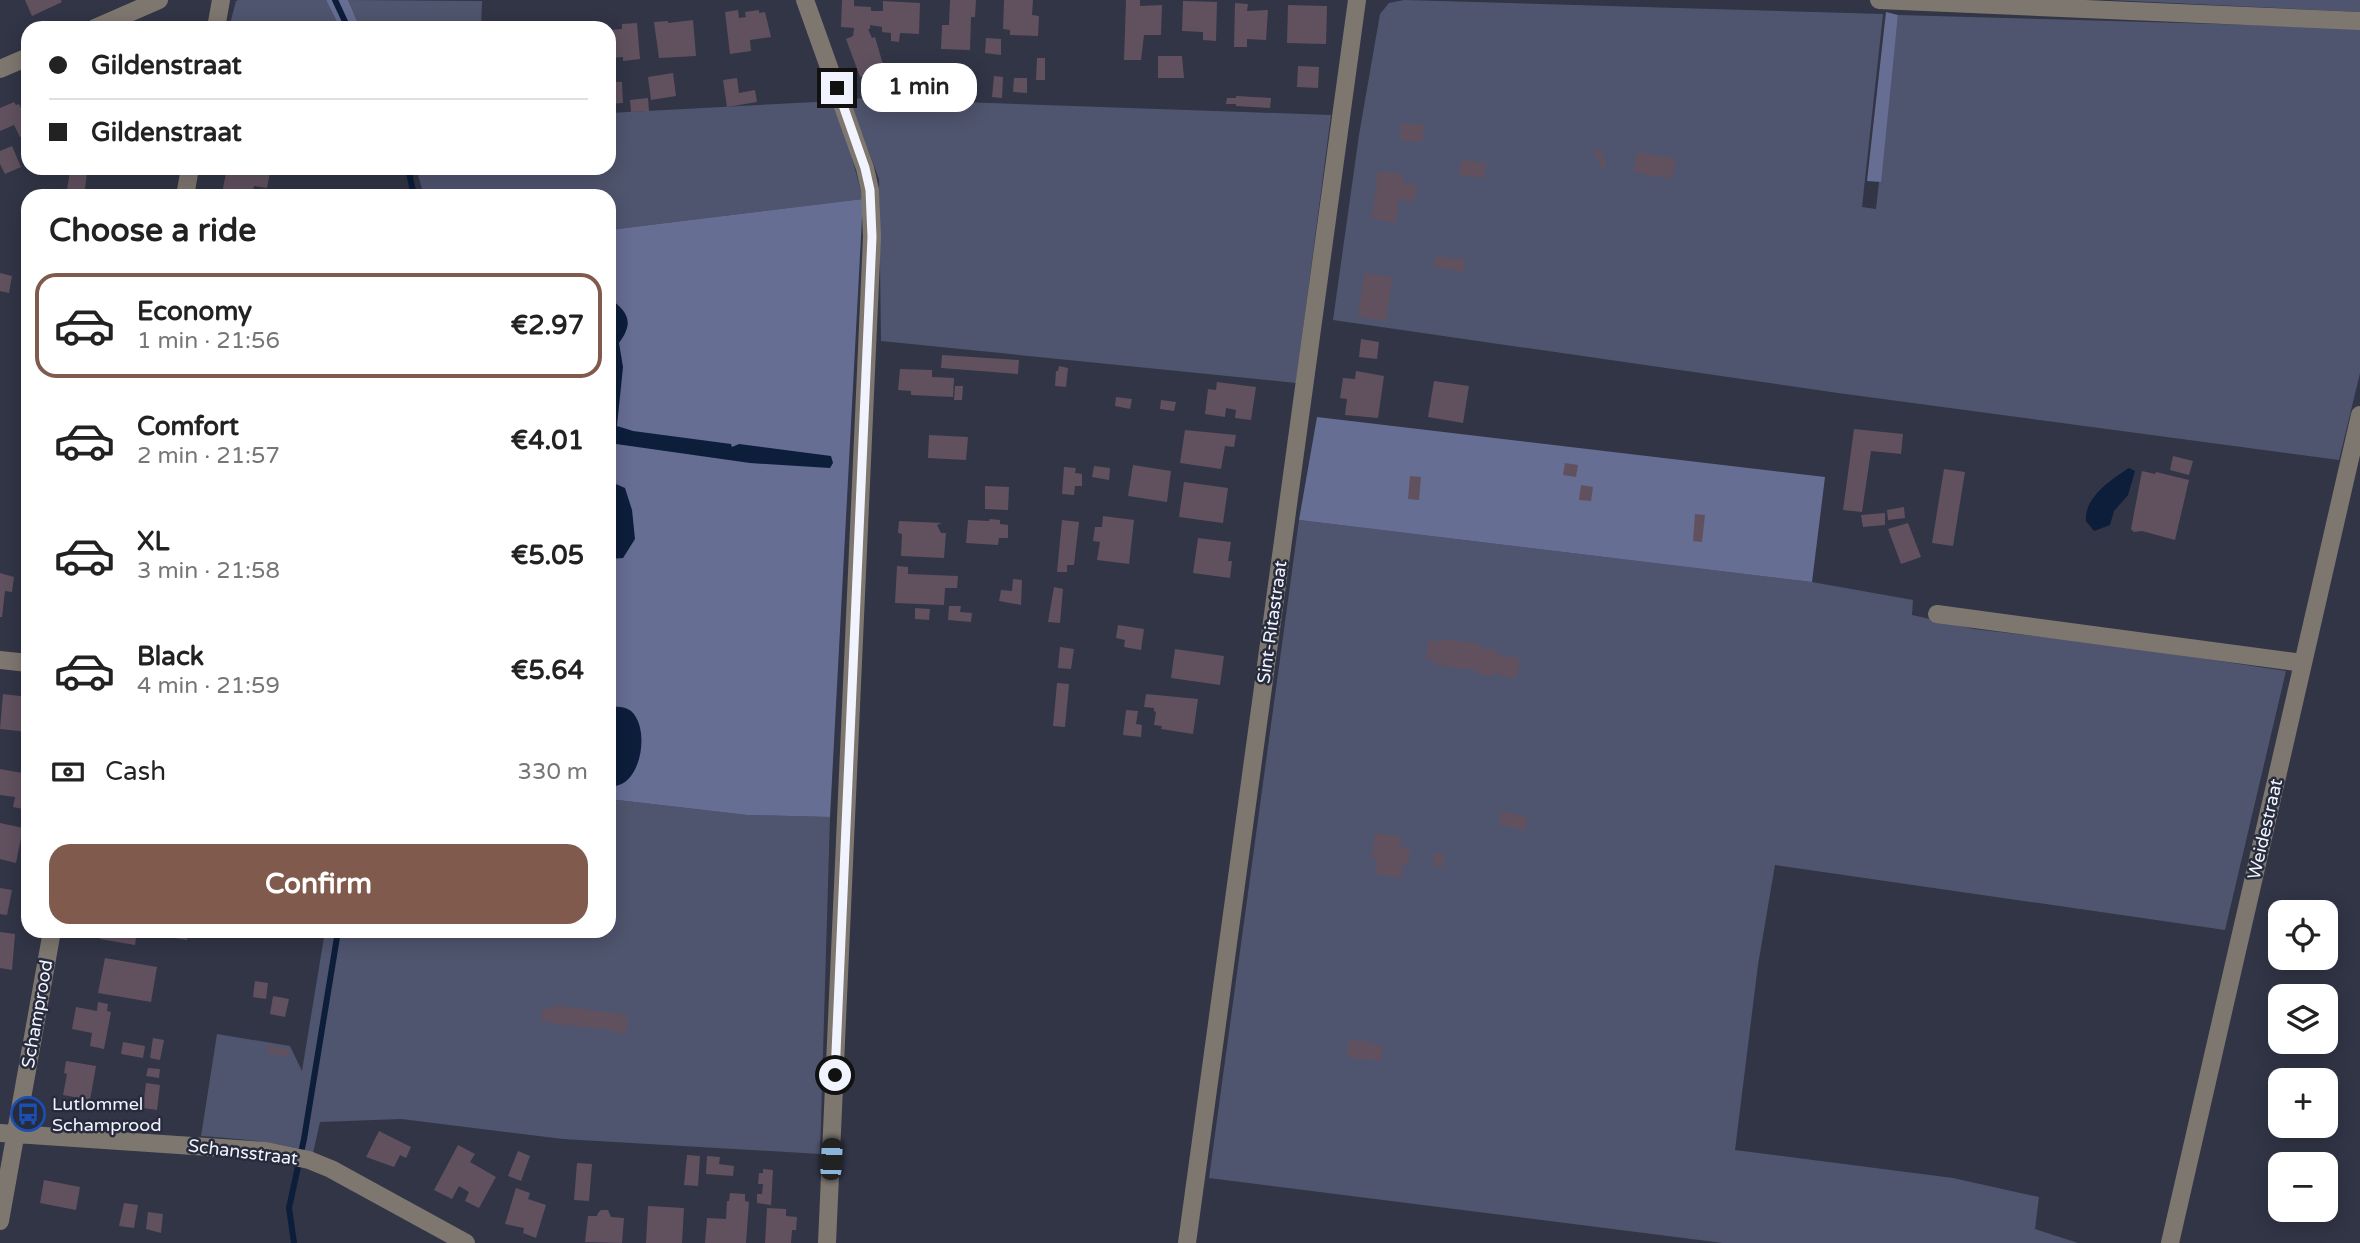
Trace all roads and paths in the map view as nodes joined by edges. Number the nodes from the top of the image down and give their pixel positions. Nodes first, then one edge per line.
1 (159, 0) edge
2 (221, 0) edge
3 (805, 0) edge
4 (1357, 0) edge
5 (1879, 0) edge
6 (111, 21) edge
7 (217, 21) edge
8 (2360, 21) edge
9 (21, 60) edge
10 (0, 69) edge
11 (2360, 415) edge
12 (1937, 614) dead end
13 (0, 660) edge
14 (21, 662) edge
15 (2303, 663) junction
16 (50, 938) edge
17 (8, 1133) edge
18 (0, 1221) edge
19 (466, 1243) edge
20 (827, 1243) edge
21 (1187, 1243) edge
22 (2170, 1243) edge

1 - 6 street
2 - 7 street
3 - 20 street
4 - 21 street, Sint-Ritastraat
5 - 8 street
9 - 10 street
11 - 15 street, Weidestraat
12 - 15 street
13 - 14 street
15 - 22 street, Weidestraat
16 - 17 street, Schamprood
17 - 18 street, Schamprood
17 - 19 street, Schansstraat

